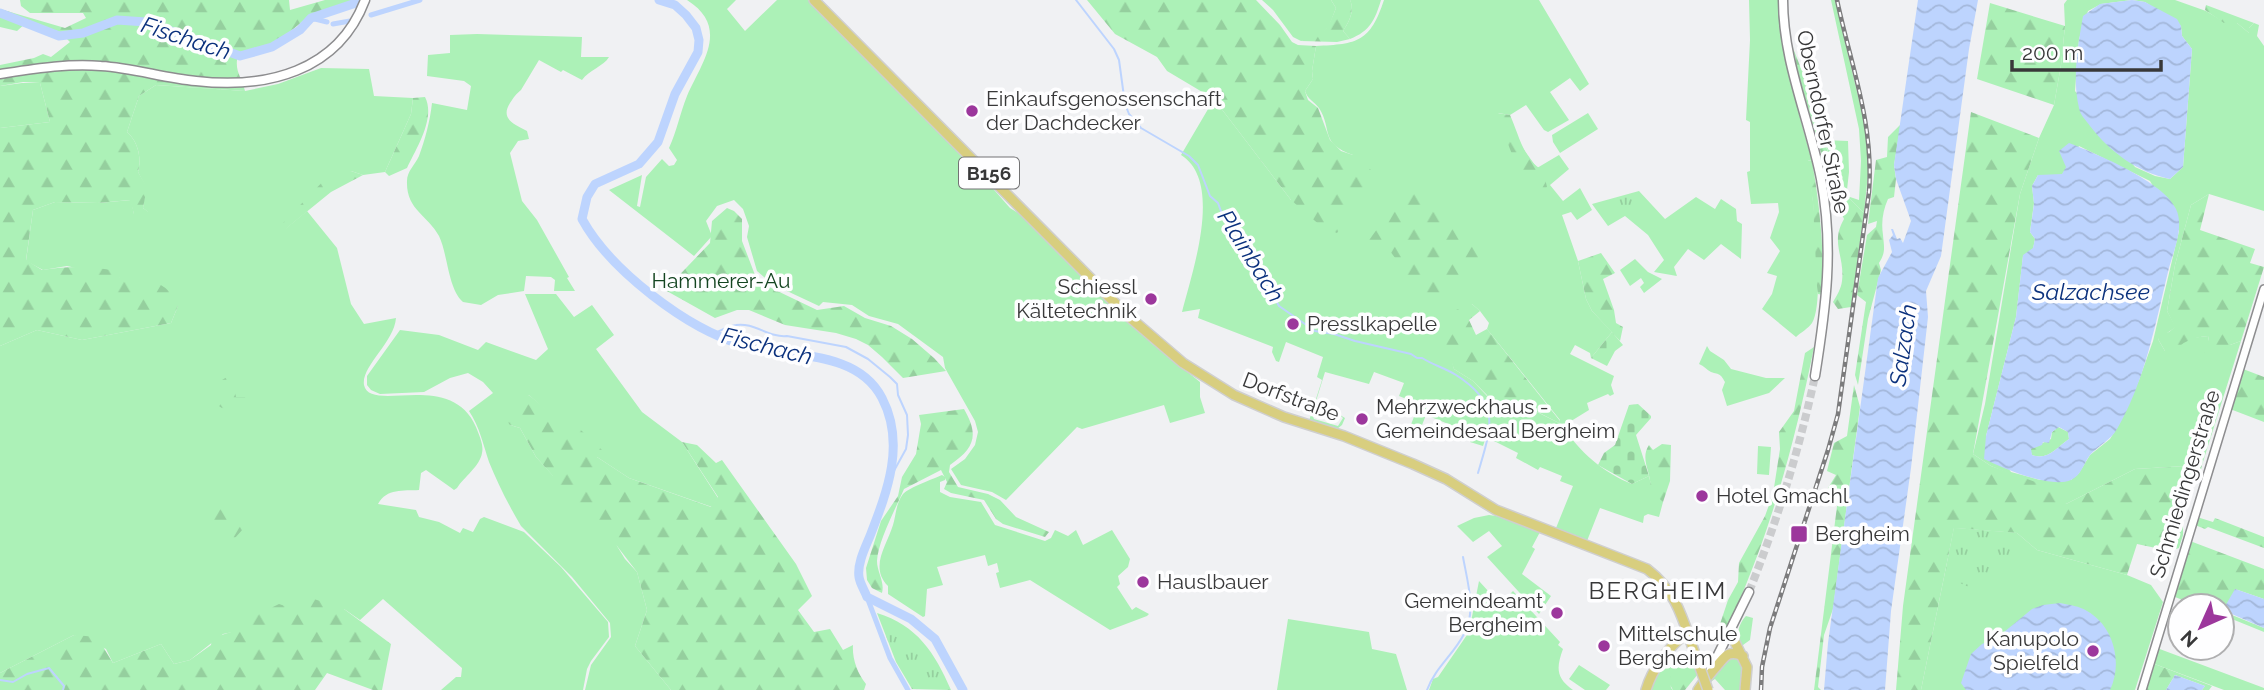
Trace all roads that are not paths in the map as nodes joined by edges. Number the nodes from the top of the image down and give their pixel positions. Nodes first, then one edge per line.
1 (365, 0) edge
2 (814, 0) edge
3 (1783, 0) edge
4 (0, 74) edge
5 (2264, 289) edge
6 (1815, 376) tunnel mouth
7 (1749, 592) tunnel mouth
8 (1730, 632) junction
9 (1687, 633) junction
10 (1691, 644) junction
11 (1743, 656) junction
12 (1710, 672) junction
13 (1647, 690) edge
14 (1698, 690) edge
15 (1708, 690) edge
16 (1745, 690) edge
17 (2142, 690) edge

1 - 4 main road
2 - 9 main road, Dorfstraße / B156
3 - 6 main road, Oberndorfer Straße
5 - 17 street, Schmiedingerstraße
7 - 8 main road
8 - 11 main road
8 - 12 main road
9 - 10 main road, B156
9 - 13 main road
10 - 13 main road
10 - 15 main road, B156, bridge
11 - 12 main road
11 - 16 main road
12 - 14 main road

